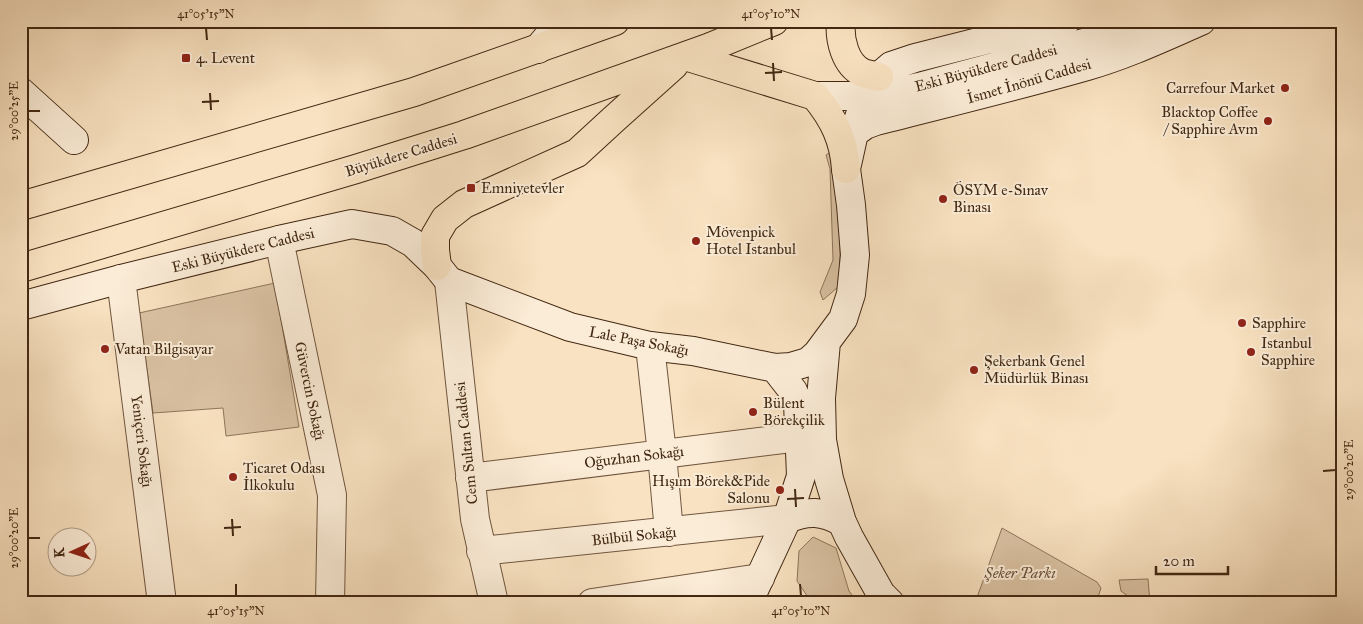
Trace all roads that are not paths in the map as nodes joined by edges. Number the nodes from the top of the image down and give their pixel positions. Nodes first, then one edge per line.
1 (561, 21) edge
2 (615, 21) edge
3 (774, 21) edge
4 (841, 21) edge
5 (1066, 21) edge
6 (1154, 21) edge
7 (1201, 21) edge
8 (538, 49) junction
9 (685, 56) junction
10 (873, 86) junction
11 (21, 92) edge
12 (815, 96) junction
13 (854, 133) junction
14 (74, 140) dead end
15 (846, 169) junction
16 (21, 206) edge
17 (279, 240) junction
18 (21, 268) edge
19 (443, 273) junction
20 (121, 279) junction
21 (21, 306) edge
22 (826, 342) junction
23 (650, 346) junction
24 (775, 368) junction
25 (811, 439) junction
26 (662, 454) junction
27 (470, 478) junction
28 (787, 520) junction
29 (842, 522) junction
30 (669, 532) junction
31 (482, 552) junction
32 (760, 578) junction
33 (162, 603) edge
34 (330, 603) edge
35 (494, 603) edge
36 (592, 603) edge
37 (748, 603) edge
38 (890, 603) edge

1 - 8 street
2 - 8 main road
3 - 9 main road, Büyükdere Caddesi
4 - 10 main road
5 - 10 street
6 - 10 street, Eski Büyükdere Caddesi
7 - 13 street, İsmet İnönü Caddesi
8 - 16 main road
9 - 12 main road
9 - 18 main road, Büyükdere Caddesi
9 - 19 main road
10 - 12 street, Eski Büyükdere Caddesi
10 - 13 street, Lale Paşa Sokağı
11 - 14 street
12 - 15 main road
13 - 15 street, Lale Paşa Sokağı
15 - 22 street, Lale Paşa Sokağı
17 - 19 street, Eski Büyükdere Caddesi
17 - 20 street, Eski Büyükdere Caddesi
17 - 34 street, Güvercin Sokağı
19 - 23 street, Lale Paşa Sokağı
19 - 27 street, Cem Sultan Caddesi
20 - 21 street, Eski Büyükdere Caddesi
20 - 33 street, Yeniçeri Sokağı
22 - 24 street, Lale Paşa Sokağı
22 - 25 street
23 - 24 street, Lale Paşa Sokağı
23 - 26 street
24 - 25 street
25 - 26 street, Oğuzhan Sokağı
25 - 28 street
25 - 29 street
26 - 27 street, Oğuzhan Sokağı
26 - 30 street
27 - 31 street, Cem Sultan Caddesi
28 - 29 street, Bülbül Sokağı
28 - 30 street, Bülbül Sokağı
28 - 32 street
29 - 38 street
30 - 31 street, Bülbül Sokağı
31 - 35 street, Cem Sultan Caddesi
32 - 36 street
32 - 37 street

